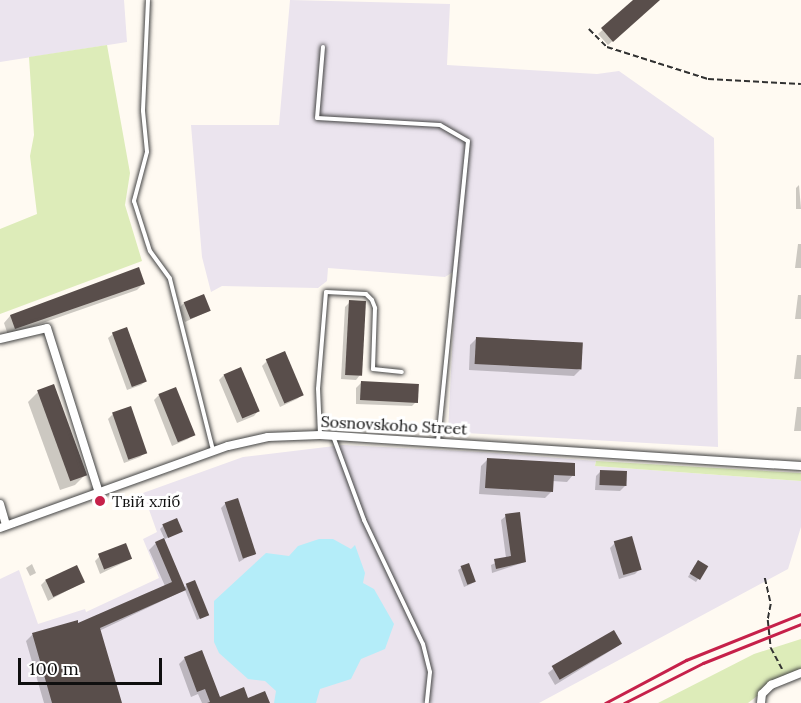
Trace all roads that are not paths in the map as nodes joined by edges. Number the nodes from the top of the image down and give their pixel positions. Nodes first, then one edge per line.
1 (148, 0) edge
2 (323, 47) dead end
3 (0, 339) edge
4 (402, 372) dead end
5 (320, 435) junction
6 (332, 435) junction
7 (438, 442) junction
8 (214, 451) junction
9 (801, 466) edge
10 (99, 493) junction
11 (0, 504) edge
12 (3, 527) edge
13 (801, 672) edge
14 (427, 703) edge
15 (761, 703) edge

1 - 8 lane
2 - 7 lane
3 - 10 street
4 - 5 lane
5 - 6 street, Sosnovskoho Street
5 - 8 street, Sosnovskoho Street
6 - 7 street, Sosnovskoho Street
6 - 14 lane
7 - 9 street, Sosnovskoho Street
8 - 10 street, Sosnovskoho Street
10 - 12 street, Sosnovskoho Street
11 - 12 street
13 - 15 street

